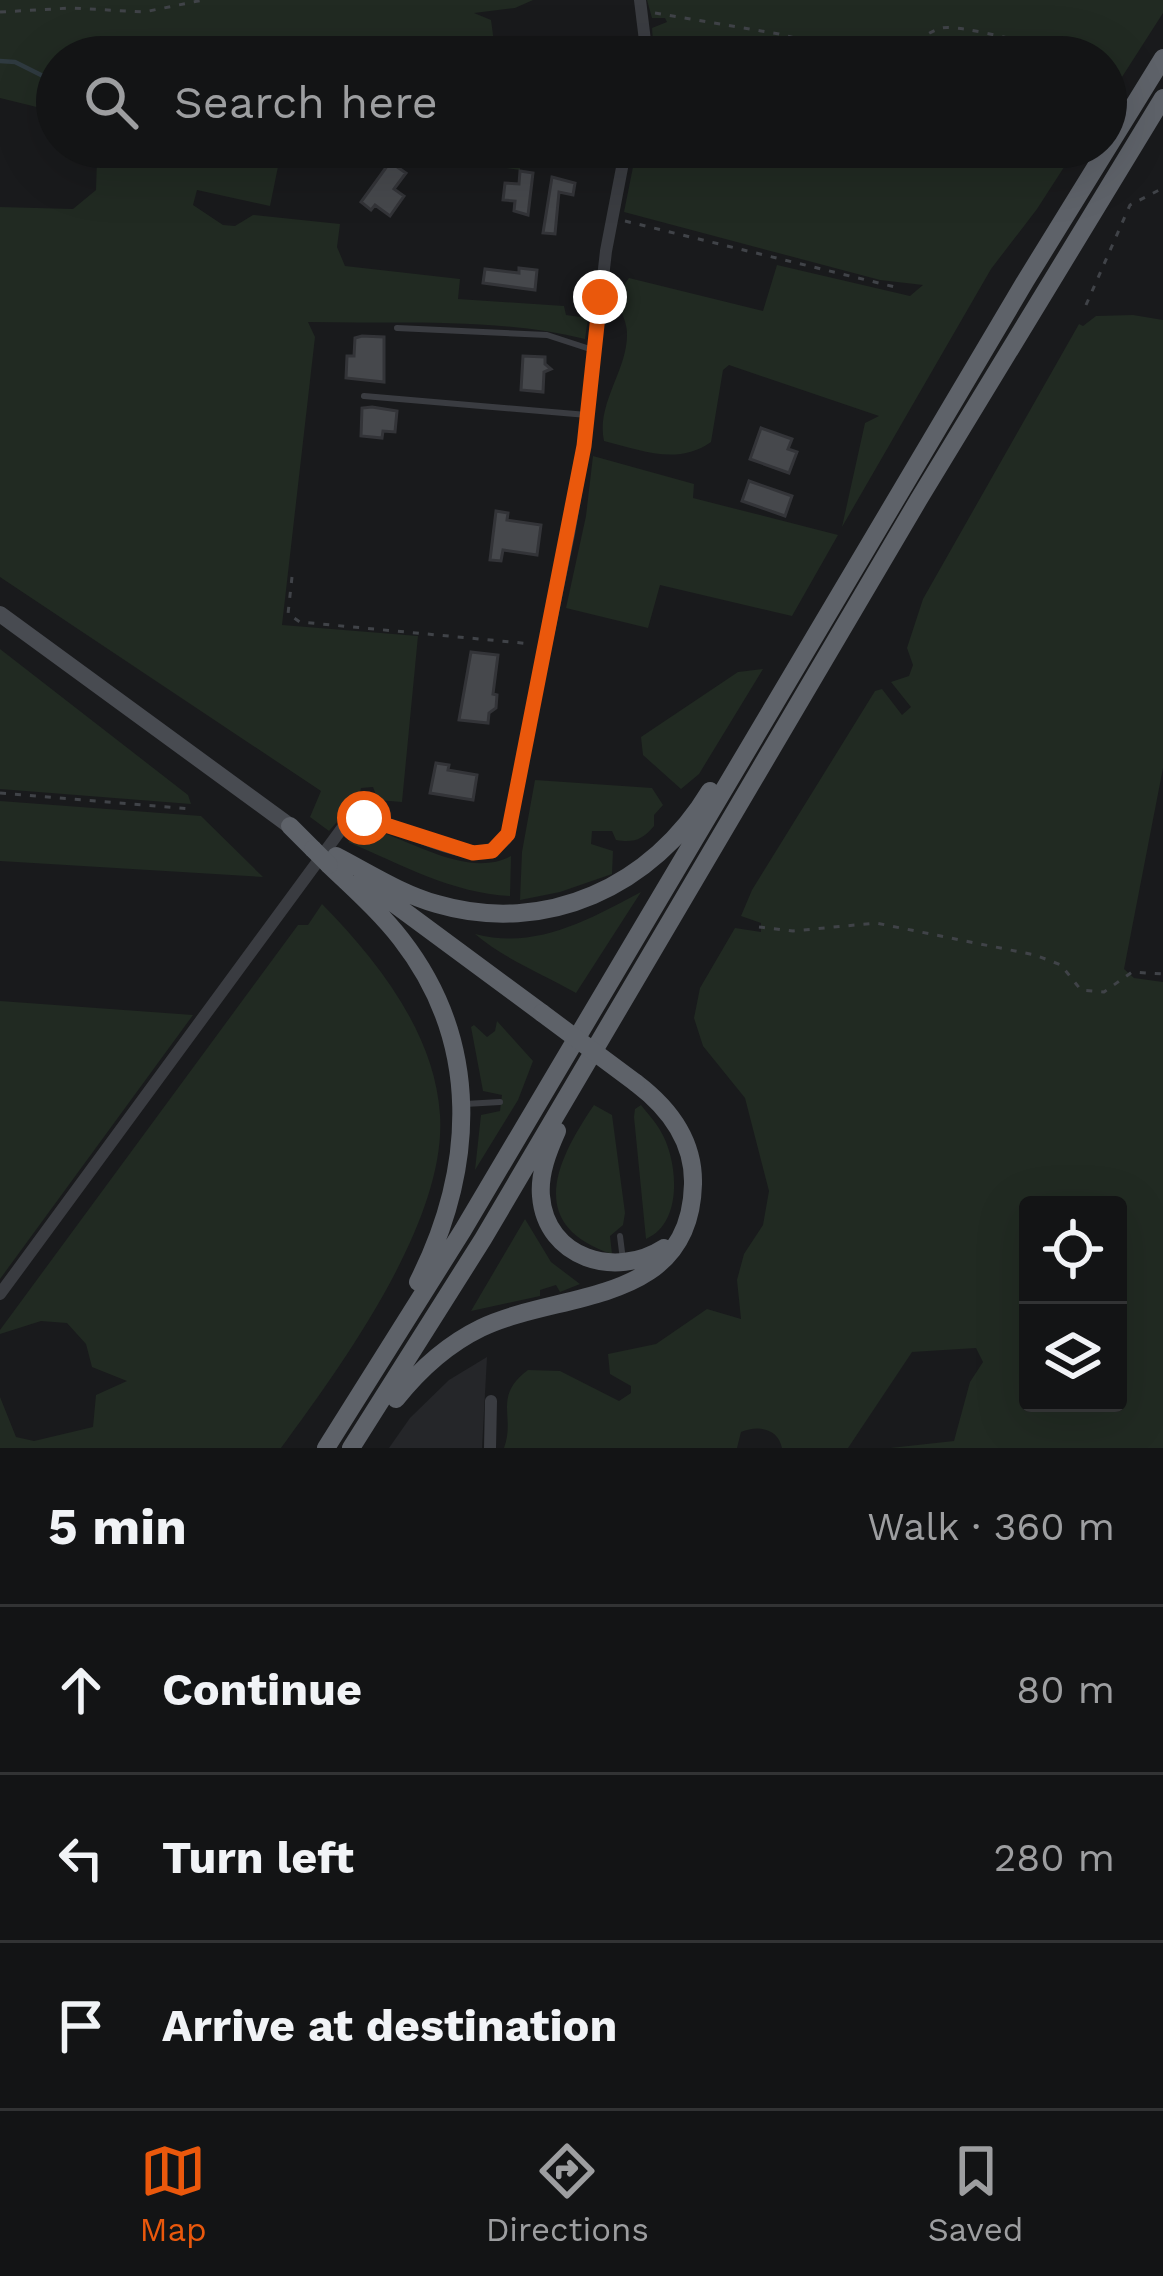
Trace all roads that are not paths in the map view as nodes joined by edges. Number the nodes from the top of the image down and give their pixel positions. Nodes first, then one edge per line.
1 (641, 6) edge
2 (645, 36) edge
3 (1163, 58) edge
4 (1163, 98) edge
5 (1127, 116) edge
6 (1127, 157) edge
7 (622, 168) edge
8 (1095, 168) edge
9 (1120, 168) edge
10 (397, 328) dead end
11 (593, 350) junction
12 (364, 396) dead end
13 (587, 415) junction
14 (0, 614) edge
15 (758, 732) junction
16 (290, 826) joint
17 (333, 860) junction
18 (587, 1061) junction
19 (500, 1102) dead end
20 (462, 1104) junction
21 (682, 1230) junction
22 (620, 1236) dead end
23 (624, 1264) junction
24 (0, 1294) edge
25 (365, 1388) junction
26 (491, 1401) dead end
27 (326, 1448) edge
28 (351, 1448) edge
29 (364, 1448) edge
30 (490, 1448) edge

1 - 2 street
3 - 5 highway
4 - 6 highway
7 - 11 street
8 - 15 highway
9 - 18 highway
10 - 11 lane
11 - 13 street
12 - 13 lane
13 - 24 street
14 - 16 main road
15 - 17 highway
15 - 25 highway
16 - 17 highway, bridge
17 - 20 highway
17 - 21 highway, bridge
18 - 23 highway
18 - 28 highway
19 - 20 lane
20 - 25 highway
21 - 23 highway
21 - 29 highway
22 - 23 lane
25 - 27 highway
26 - 30 street

